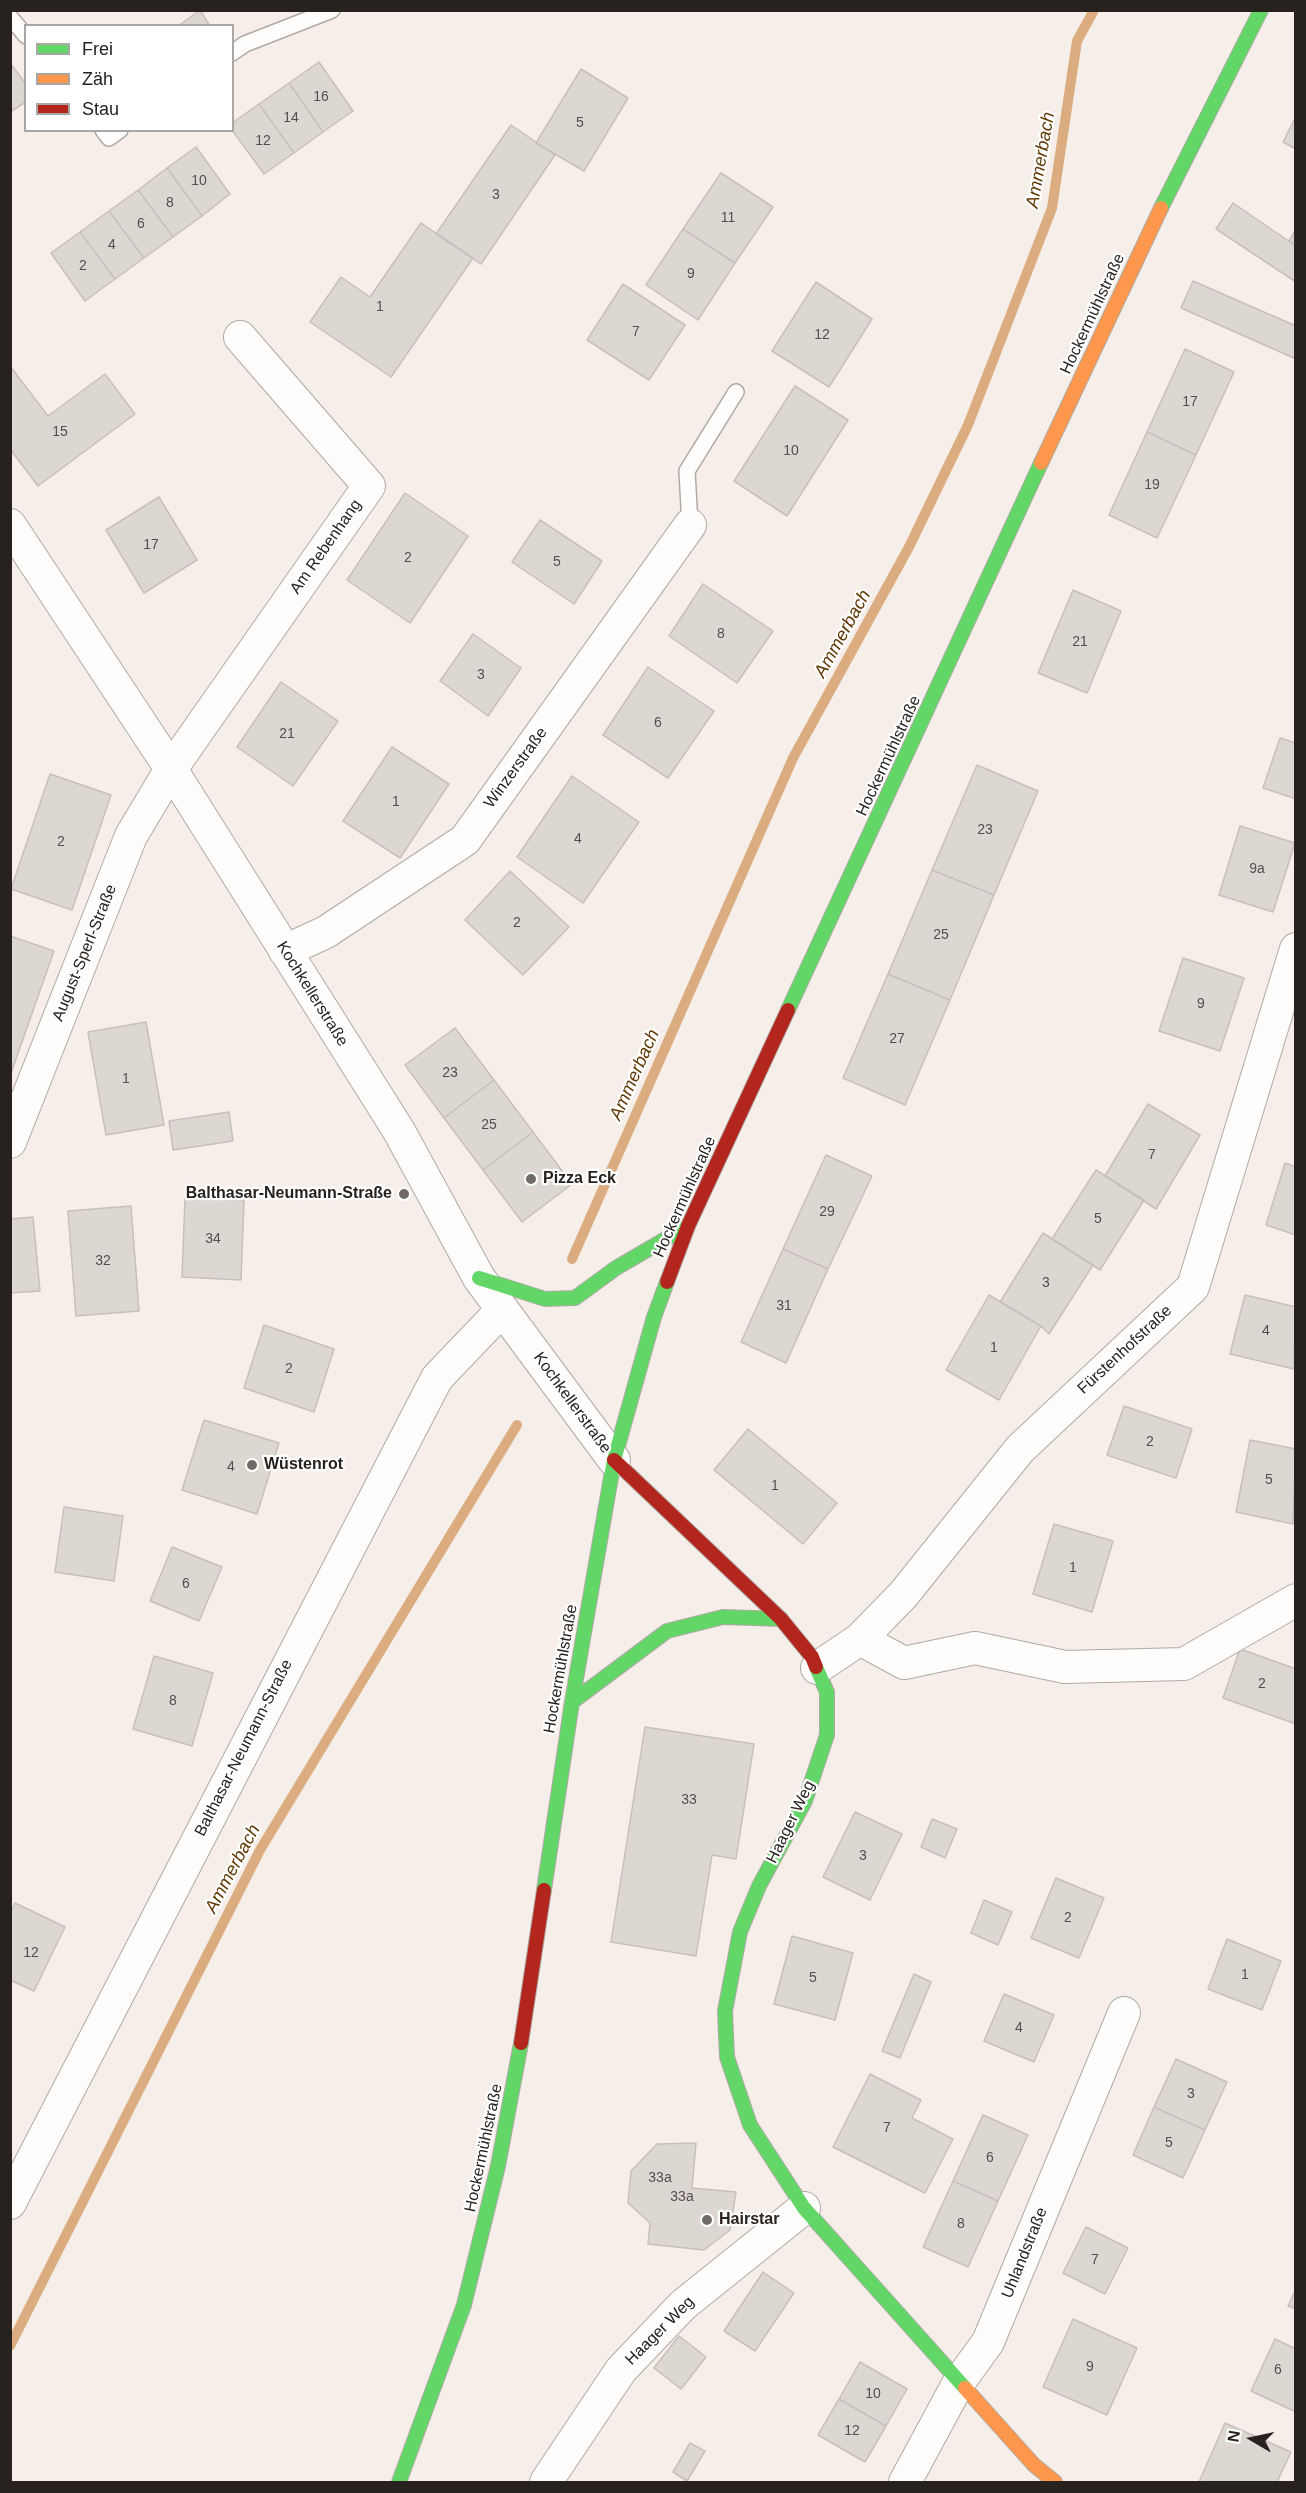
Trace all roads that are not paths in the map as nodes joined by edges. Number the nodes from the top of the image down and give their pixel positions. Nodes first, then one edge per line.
1 (332, 10) edge
2 (1261, 10) edge
3 (10, 17) edge
4 (24, 34) edge
5 (234, 52) edge
6 (104, 132) edge
7 (117, 132) edge
8 (240, 337) dead end
9 (736, 392) dead end
10 (10, 525) edge
11 (690, 525) joint
12 (171, 769) junction
13 (1296, 950) edge
14 (285, 951) junction
15 (10, 1142) edge
16 (688, 1226) junction
17 (479, 1278) junction
18 (502, 1310) junction
19 (614, 1460) junction
20 (1296, 1600) edge
21 (781, 1619) junction
22 (861, 1639) junction
23 (816, 1668) junction
24 (572, 1701) junction
25 (1124, 2013) dead end
26 (10, 2203) edge
27 (804, 2208) junction
28 (959, 2382) junction
29 (399, 2482) edge
30 (546, 2482) edge
31 (905, 2482) edge
32 (1055, 2482) edge

1 - 5 lane
2 - 16 main road, Hockermühlstraße
3 - 4 lane
6 - 7 lane
8 - 12 street, Am Rebenhang
9 - 11 lane
10 - 12 street, Kochkellerstraße
11 - 14 street, Winzerstraße
12 - 14 street, Kochkellerstraße
12 - 15 street, August-Sperl-Straße
13 - 22 street, Fürstenhofstraße
14 - 17 street, Kochkellerstraße
16 - 17 main road
16 - 19 main road, Hockermühlstraße
17 - 18 street, Kochkellerstraße
18 - 19 street, Kochkellerstraße
18 - 26 street, Balthasar-Neumann-Straße
19 - 21 main road, Haager Weg
19 - 24 main road, Hockermühlstraße
20 - 22 street
21 - 23 main road, Haager Weg
21 - 24 main road
22 - 23 street, Fürstenhofstraße
23 - 27 main road, Haager Weg
24 - 29 main road, Hockermühlstraße
25 - 28 street, Uhlandstraße
27 - 28 main road, Haager Weg
27 - 30 street, Haager Weg
28 - 31 street, Uhlandstraße
28 - 32 main road, Haager Weg

